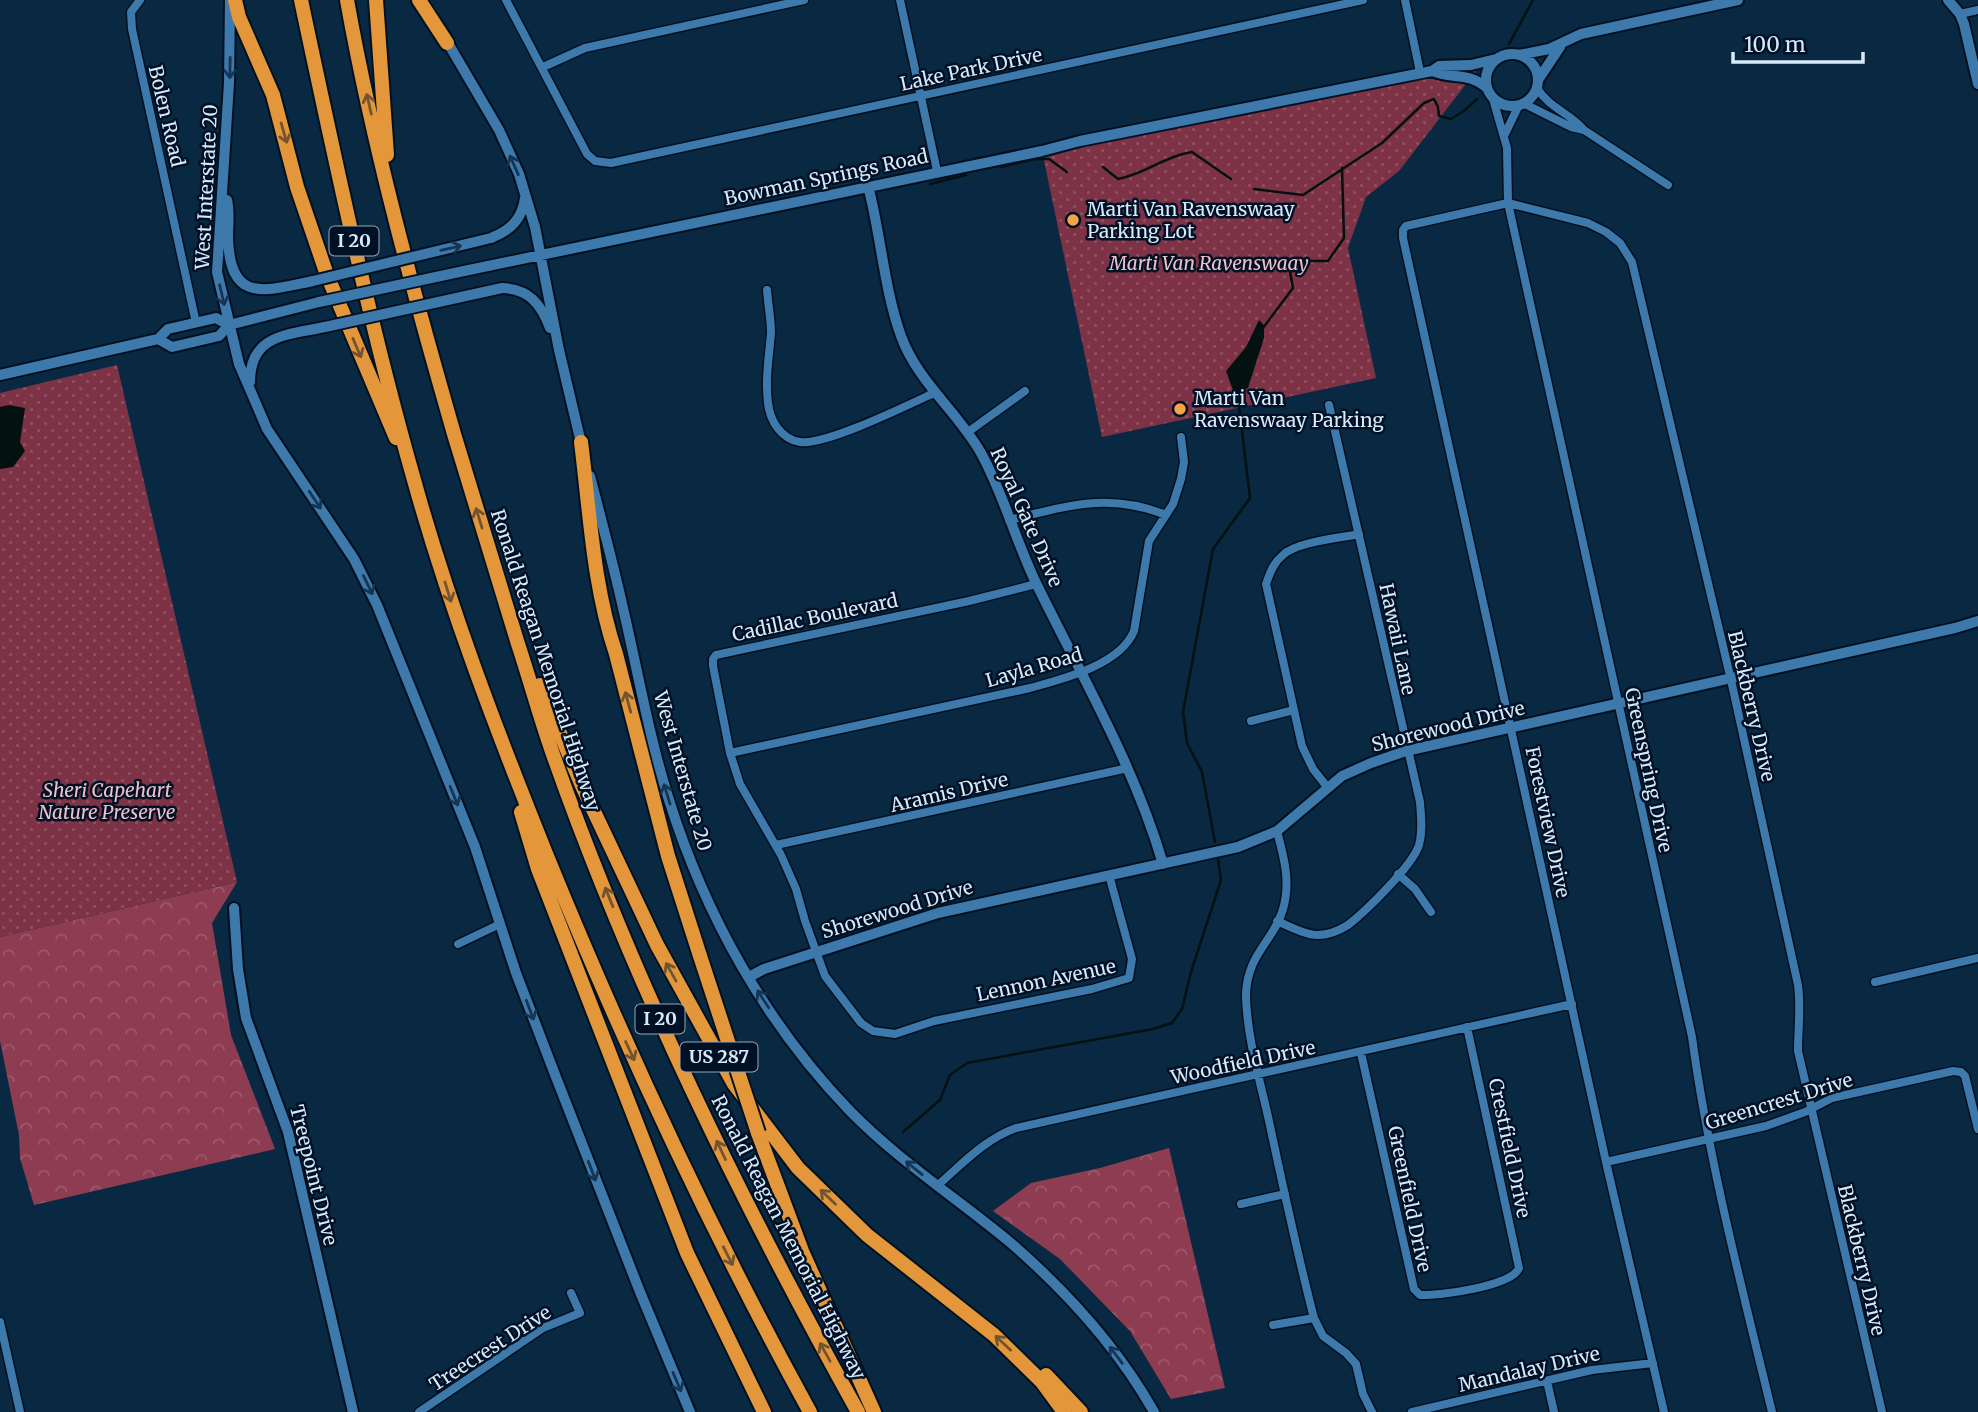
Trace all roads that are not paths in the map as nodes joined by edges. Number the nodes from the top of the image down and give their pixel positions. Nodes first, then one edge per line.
1 (140, 0) edge
2 (233, 0) edge
3 (301, 0) edge
4 (347, 0) edge
5 (376, 0) edge
6 (419, 0) edge
7 (428, 0) edge
8 (506, 0) edge
9 (804, 0) edge
10 (900, 0) edge
11 (1363, 0) edge
12 (1405, 0) edge
13 (1738, 0) edge
14 (1948, 0) edge
15 (1978, 10) edge
16 (1960, 14) junction
17 (1564, 42) junction
18 (447, 43) junction
19 (1519, 55) junction
20 (1496, 59) junction
21 (543, 67) junction
22 (1432, 71) junction
23 (1420, 72) junction
24 (1537, 84) junction
25 (1978, 85) edge
26 (1487, 88) junction
27 (921, 96) junction
28 (1493, 99) junction
29 (1521, 104) junction
30 (1584, 130) junction
31 (1505, 134) junction
32 (937, 171) junction
33 (223, 176) junction
34 (1668, 185) dead end
35 (868, 186) junction
36 (390, 194) junction
37 (525, 195) junction
38 (1508, 203) junction
39 (1403, 238) joint
40 (541, 253) junction
41 (767, 290) dead end
42 (196, 323) junction
43 (229, 325) junction
44 (158, 339) junction
45 (559, 350) junction
46 (0, 375) edge
47 (250, 390) junction
48 (936, 391) junction
49 (1025, 391) dead end
50 (1329, 405) dead end
51 (968, 432) junction
52 (1181, 437) dead end
53 (581, 443) junction
54 (414, 480) junction
55 (1166, 515) junction
56 (1009, 520) junction
57 (1359, 534) junction
58 (1036, 584) junction
59 (507, 606) junction
60 (1978, 621) edge
61 (1081, 671) junction
62 (1731, 680) junction
63 (1619, 704) junction
64 (1294, 710) junction
65 (491, 717) junction
66 (1251, 721) dead end
67 (1511, 728) junction
68 (1406, 751) junction
69 (730, 753) junction
70 (1128, 768) junction
71 (1328, 788) junction
72 (1277, 831) junction
73 (776, 845) junction
74 (1163, 863) junction
75 (1398, 874) junction
76 (1109, 875) junction
77 (234, 908) dead end
78 (1431, 912) dead end
79 (1277, 921) junction
80 (500, 924) junction
81 (458, 944) dead end
82 (815, 953) junction
83 (1978, 958) edge
84 (749, 977) junction
85 (1875, 982) dead end
86 (1572, 1004) junction
87 (867, 1027) joint
88 (1467, 1027) junction
89 (1361, 1053) junction
90 (1259, 1075) junction
91 (1812, 1109) junction
92 (1978, 1129) edge
93 (1710, 1140) junction
94 (1606, 1162) junction
95 (937, 1186) junction
96 (1285, 1194) junction
97 (1241, 1204) dead end
98 (1516, 1275) joint
99 (571, 1293) dead end
100 (1314, 1318) junction
101 (0, 1322) edge
102 (1273, 1325) dead end
103 (1653, 1363) junction
104 (1026, 1365) junction
105 (1548, 1381) junction
106 (20, 1412) edge
107 (353, 1412) edge
108 (419, 1412) edge
109 (690, 1412) edge
110 (764, 1412) edge
111 (810, 1412) edge
112 (858, 1412) edge
113 (874, 1412) edge
114 (1064, 1412) edge
115 (1082, 1412) edge
116 (1154, 1412) edge
117 (1372, 1412) edge
118 (1412, 1412) edge
119 (1554, 1412) edge
120 (1664, 1412) edge
121 (1772, 1412) edge
122 (1882, 1412) edge

1 - 42 street, Bolen Road
2 -> 33 street, West Interstate 20
2 -> 54 highway
3 - 54 highway, I 20
36 -> 4 highway, Ronald Reagan Memorial Highway / I 20
5 - 36 highway
6 - 18 highway
7 - 18 street, West Interstate 20
8 - 21 street
9 - 21 street
10 - 27 street
11 - 27 street, Lake Park Drive
12 - 23 street
13 - 17 street
14 - 16 street
15 - 16 street
16 - 25 street
17 - 19 street
17 - 24 street
37 -> 18 street, West Interstate 20
19 - 20 street
19 - 24 street
20 - 22 street, Bowman Springs Road
20 - 26 street
21 - 27 street, Lake Park Drive
22 - 23 street, Bowman Springs Road
22 - 26 street, Bowman Springs Road
23 - 32 street, Bowman Springs Road
24 - 29 street
24 - 30 street
26 - 28 street
27 - 32 street
28 - 29 street
28 - 31 street, Greenspring Drive
29 - 30 street
29 - 31 street, Greenspring Drive
30 - 34 street
31 - 38 street, Greenspring Drive
32 - 35 street, Bowman Springs Road
33 -> 37 street, bridge
33 -> 43 street, West Interstate 20
35 - 40 street, Bowman Springs Road
35 - 48 street, Royal Gate Drive
59 -> 36 highway, Ronald Reagan Memorial Highway / I 20
37 - 40 street, West Interstate 20
38 - 39 street, Blackberry Drive
38 - 62 street, Blackberry Drive
38 - 63 street, Greenspring Drive
39 - 67 street, Forestview Drive
40 - 43 street, Bowman Springs Road, bridge
40 - 45 street, West Interstate 20
41 - 48 street
42 - 43 street
42 - 44 street
43 - 44 street
43 - 47 street, West Interstate 20
44 - 46 street
45 - 47 street, bridge
45 - 53 street, West Interstate 20
47 -> 80 street, West Interstate 20
48 - 51 street, Royal Gate Drive
49 - 51 street
50 - 57 street, Hawaii Lane
51 - 56 street, Royal Gate Drive
52 - 55 street, Layla Road
84 -> 53 street, West Interstate 20
113 -> 53 highway, bridge
54 -> 65 highway, I 20
55 - 56 street
55 - 61 street, Layla Road
56 - 58 street, Royal Gate Drive
57 - 64 street
57 - 68 street, Hawaii Lane
58 - 61 street, Royal Gate Drive
58 - 69 street, Cadillac Boulevard
104 -> 59 highway, US 287
112 -> 59 highway, Ronald Reagan Memorial Highway / I 20
60 - 62 street, Shorewood Drive
61 - 69 street, Layla Road
61 - 70 street, Royal Gate Drive
62 - 63 street, Shorewood Drive
62 - 91 street, Blackberry Drive
63 - 67 street, Shorewood Drive
63 - 93 street, Greenspring Drive
64 - 66 street
64 - 71 street
65 - 110 highway
65 -> 111 highway, I 20
67 - 68 street, Shorewood Drive
67 - 86 street, Forestview Drive
68 - 71 street, Shorewood Drive
68 - 75 street, Hawaii Lane
69 - 73 street, Cadillac Boulevard
70 - 73 street, Aramis Drive
70 - 74 street, Royal Gate Drive
71 - 72 street, Shorewood Drive
72 - 74 street, Shorewood Drive
72 - 79 street
73 - 82 street, Cadillac Boulevard
74 - 76 street, Shorewood Drive
75 - 78 street
75 - 79 street, Hawaii Lane
76 - 82 street, Shorewood Drive
76 - 87 street, Lennon Avenue
77 - 107 street, Treepoint Drive
79 - 90 street
80 - 81 street
80 -> 109 street, West Interstate 20
82 - 84 street, Shorewood Drive
82 - 87 street, Cadillac Boulevard
83 - 85 street
95 -> 84 street, West Interstate 20
86 - 88 street, Woodfield Drive
86 - 94 street, Forestview Drive
88 - 89 street, Woodfield Drive
88 - 98 street, Crestfield Drive
89 - 90 street, Woodfield Drive
89 - 98 street, Greenfield Drive
90 - 95 street, Woodfield Drive
90 - 96 street
91 - 92 street, Greencrest Drive
91 - 93 street, Greencrest Drive
91 - 122 street, Blackberry Drive
93 - 94 street, Greencrest Drive
93 - 121 street, Greenspring Drive
94 - 103 street, Forestview Drive
116 -> 95 street, West Interstate 20
96 - 97 street
96 - 100 street
99 - 108 street, Treecrest Drive
100 - 102 street
100 - 117 street
101 - 106 street
103 - 105 street, Mandalay Drive
103 - 120 street, Forestview Drive
104 - 114 highway, US 287
104 - 115 highway
105 - 118 street, Mandalay Drive
105 - 119 street

